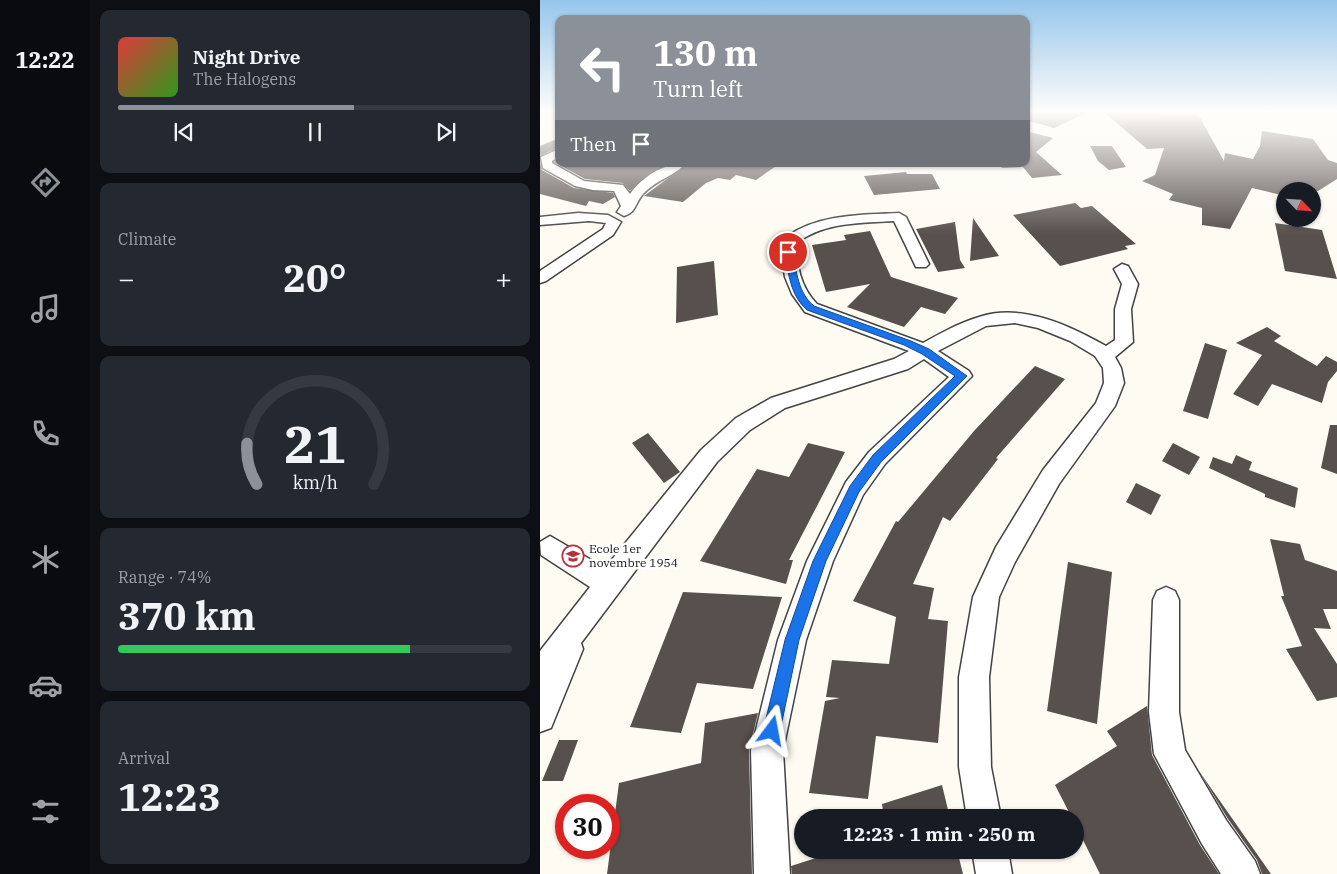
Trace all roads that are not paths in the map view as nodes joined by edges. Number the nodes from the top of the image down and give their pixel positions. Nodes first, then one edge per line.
1 (555, 154) edge
2 (673, 167) edge
3 (628, 209) junction
4 (610, 218) junction
5 (540, 221) edge
6 (921, 264) dead end
7 (1122, 269) dead end
8 (540, 278) edge
9 (926, 352) junction
10 (1104, 356) junction
11 (550, 547) dead end
12 (608, 584) junction
13 (1166, 600) dead end
14 (585, 614) junction
15 (540, 674) edge
16 (540, 717) edge
17 (982, 809) edge
18 (992, 859) edge
19 (772, 874) edge
20 (994, 874) edge
21 (1242, 874) edge

1 - 3 street
2 - 3 street
3 - 4 street
4 - 5 street
4 - 8 street
6 - 9 street
7 - 10 street
9 - 10 street
9 - 12 street
9 - 19 street
10 - 17 street
11 - 12 street
12 - 14 street
13 - 21 street
14 - 15 street
14 - 16 street
18 - 20 street

